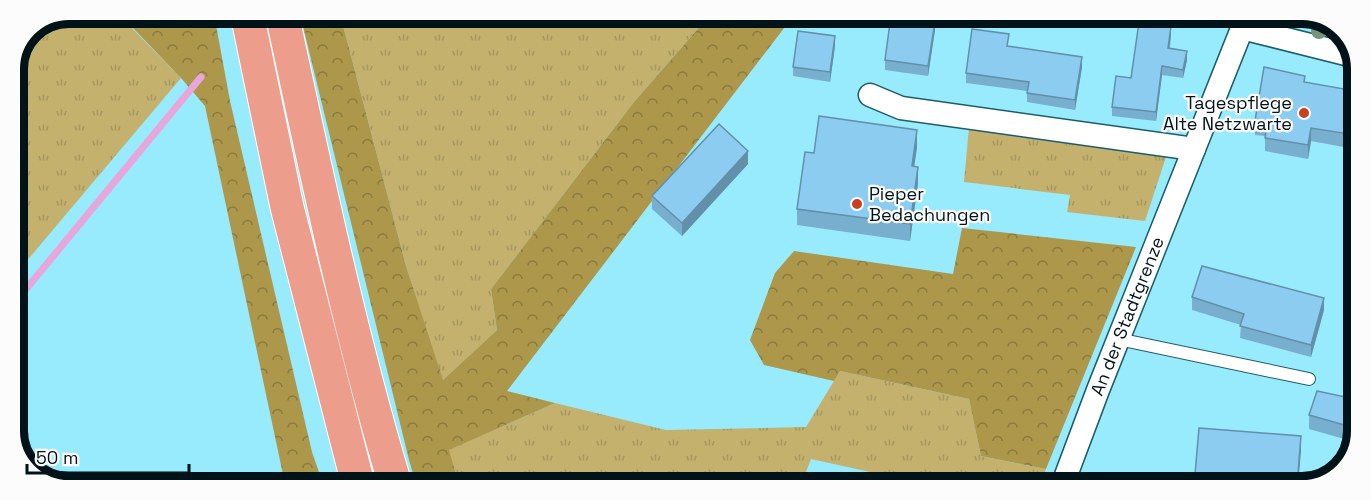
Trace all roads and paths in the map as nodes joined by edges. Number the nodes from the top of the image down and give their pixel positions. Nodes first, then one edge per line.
1 (249, 24) edge
2 (284, 24) edge
3 (1244, 24) edge
4 (1253, 24) edge
5 (1339, 44) edge
6 (870, 95) dead end
7 (1194, 149) junction
8 (1118, 339) junction
9 (1309, 379) dead end
10 (356, 476) edge
11 (393, 476) edge
12 (1066, 476) edge

1 - 10 highway
2 - 11 highway
3 - 7 street, An der Stadtgrenze
4 - 5 street
6 - 7 street
7 - 8 street, An der Stadtgrenze
8 - 9 lane
8 - 12 street, An der Stadtgrenze

